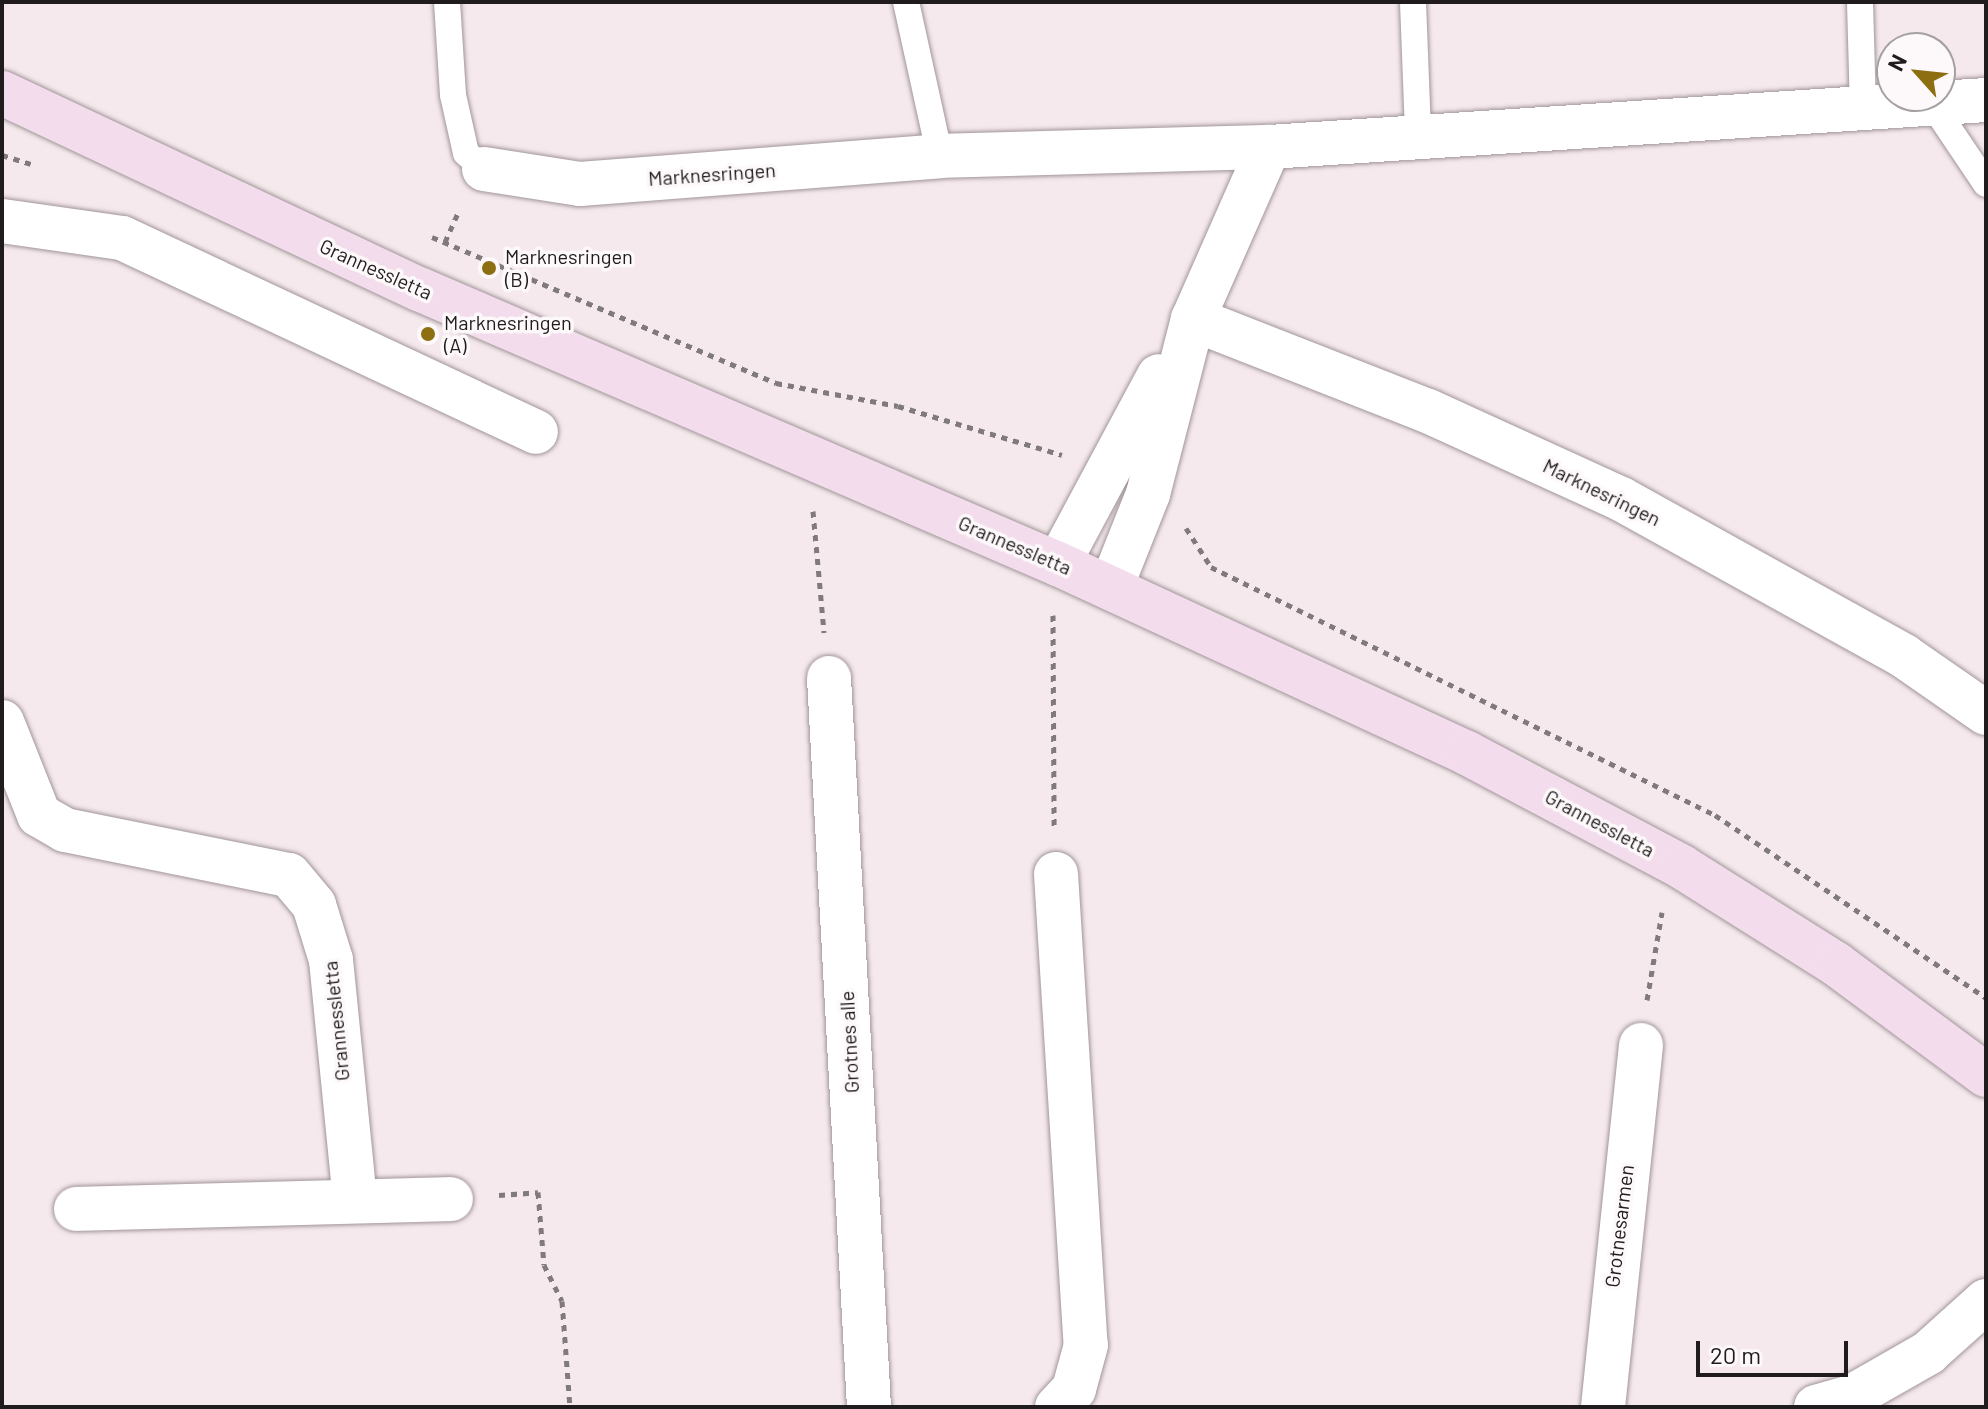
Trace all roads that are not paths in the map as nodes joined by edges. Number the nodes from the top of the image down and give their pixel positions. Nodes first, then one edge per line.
1 (447, 2) edge
2 (906, 2) edge
3 (1413, 2) edge
4 (1860, 2) edge
5 (2, 93) edge
6 (1986, 100) edge
7 (1956, 103) edge
8 (1876, 108) edge
9 (1863, 109) junction
10 (1938, 112) edge
11 (1418, 134) junction
12 (1269, 147) junction
13 (940, 156) junction
14 (484, 169) joint
15 (1986, 184) edge
16 (2, 221) edge
17 (1193, 319) junction
18 (536, 432) dead end
19 (1057, 584) junction
20 (1111, 587) junction
21 (829, 678) road end
22 (1986, 713) edge
23 (2, 722) edge
24 (1056, 874) road end
25 (1641, 1045) road end
26 (1986, 1075) edge
27 (451, 1199) road end
28 (355, 1201) junction
29 (76, 1209) dead end
30 (1986, 1301) edge
31 (869, 1407) edge
32 (1057, 1407) edge
33 (1603, 1407) edge
34 (1816, 1407) edge

1 - 14 lane
2 - 13 lane
3 - 11 lane
4 - 9 lane
5 - 19 main road, Grannessletta
6 - 7 street, Marknesringen
8 - 9 street, Marknesringen
9 - 11 street, Marknesringen
10 - 15 lane
11 - 12 street, Marknesringen
12 - 13 street, Marknesringen
12 - 17 street
13 - 14 street, Marknesringen
16 - 18 street
17 - 19 street
17 - 20 street
17 - 22 street, Marknesringen
19 - 20 main road, Grannessletta
20 - 26 main road, Grannessletta
21 - 31 street, Grotnes alle
23 - 28 street, Grannessletta
24 - 32 street
25 - 33 street, Grotnesarmen
27 - 28 street
28 - 29 street
30 - 34 street

